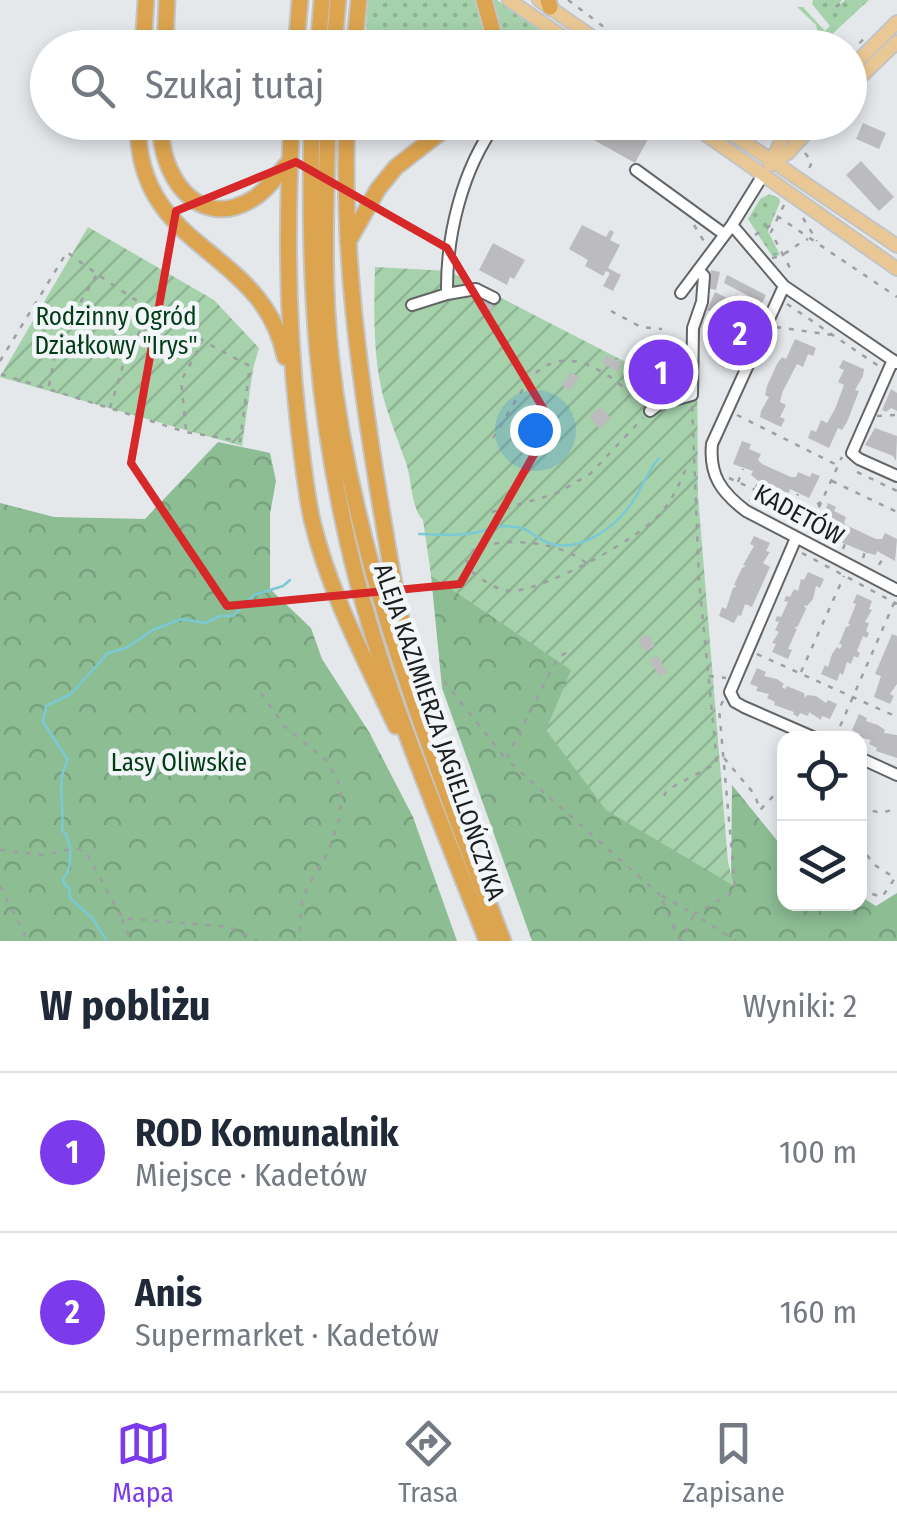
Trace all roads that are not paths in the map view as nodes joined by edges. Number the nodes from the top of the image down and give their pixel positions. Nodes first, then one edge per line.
1 (146, 0) edge
2 (167, 0) edge
3 (300, 0) edge
4 (322, 0) edge
5 (338, 0) edge
6 (359, 0) edge
7 (484, 0) edge
8 (509, 0) edge
9 (546, 2) edge
10 (897, 22) edge
11 (144, 30) edge
12 (166, 30) edge
13 (298, 30) edge
14 (320, 30) edge
15 (336, 30) edge
16 (356, 30) edge
17 (492, 30) edge
18 (550, 30) edge
19 (584, 30) edge
20 (897, 42) edge
21 (867, 52) edge
22 (867, 71) edge
23 (139, 140) edge
24 (160, 140) edge
25 (291, 140) edge
26 (311, 140) edge
27 (328, 140) edge
28 (347, 140) edge
29 (431, 140) edge
30 (484, 140) edge
31 (713, 140) edge
32 (741, 140) edge
33 (789, 140) edge
34 (792, 140) edge
35 (787, 144) junction
36 (290, 162) junction
37 (773, 162) junction
38 (636, 170) dead end
39 (763, 175) junction
40 (728, 230) junction
41 (348, 242) junction
42 (897, 246) edge
43 (897, 269) edge
44 (698, 270) junction
45 (784, 286) junction
46 (681, 293) dead end
47 (447, 294) junction
48 (494, 298) dead end
49 (412, 305) dead end
50 (892, 365) edge
51 (295, 389) junction
52 (650, 411) road end
53 (897, 476) edge
54 (794, 543) junction
55 (897, 593) edge
56 (799, 731) edge
57 (415, 752) junction
58 (867, 761) edge
59 (897, 775) edge
60 (456, 831) junction
61 (484, 913) junction
62 (486, 941) edge
63 (504, 941) edge

1 - 11 highway
2 - 12 highway
3 - 13 highway
4 - 14 highway
5 - 15 highway
6 - 16 highway
7 - 17 highway
8 - 18 main road
9 - 19 main road
10 - 21 main road
20 - 22 main road
23 - 51 highway
24 - 36 highway
25 - 36 highway
26 - 57 highway, ALEJA KAZIMIERZA JAGIELLOŃCZYKA
27 - 60 highway, ALEJA KAZIMIERZA JAGIELLOŃCZYKA
28 - 41 highway
29 - 41 highway
30 - 47 street
31 - 39 main road
32 - 37 main road
33 - 35 main road
34 - 35 main road
35 - 37 main road
36 - 51 highway
37 - 39 main road
37 - 42 main road
38 - 40 street
39 - 40 street
39 - 43 main road
40 - 44 street
40 - 45 street
41 - 60 highway
44 - 46 street
44 - 52 street
45 - 50 street
45 - 54 street, KADETÓW
47 - 48 street
47 - 49 street
50 - 53 street
51 - 57 highway
54 - 55 street, KADETÓW
54 - 56 street
57 - 60 highway, ALEJA KAZIMIERZA JAGIELLOŃCZYKA
58 - 59 street
60 - 61 highway, ALEJA KAZIMIERZA JAGIELLOŃCZYKA
60 - 61 street
61 - 62 highway, ALEJA KAZIMIERZA JAGIELLOŃCZYKA
61 - 63 highway, ALEJA KAZIMIERZA JAGIELLOŃCZYKA

